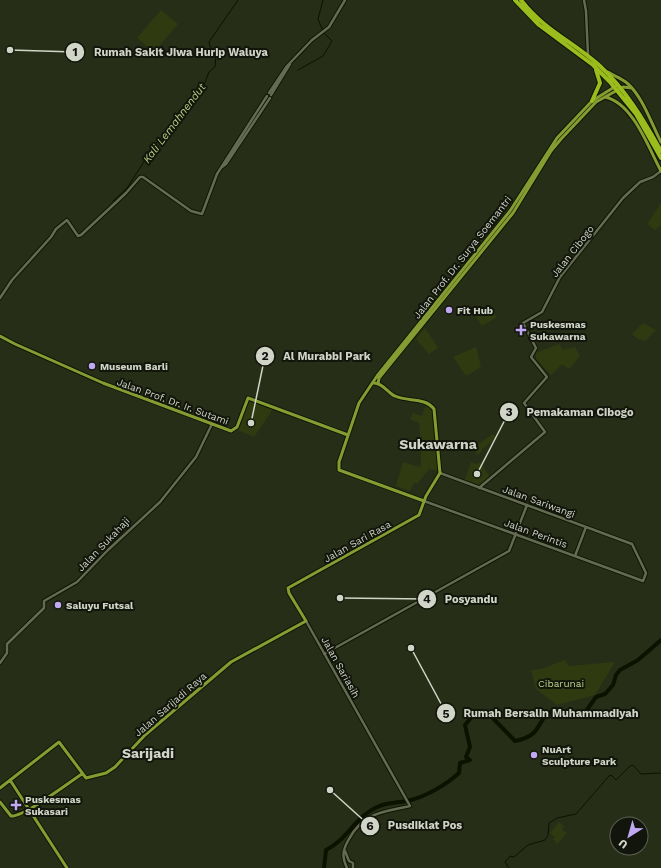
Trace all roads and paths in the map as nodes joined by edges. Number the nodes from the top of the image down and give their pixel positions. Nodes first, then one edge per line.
1 (345, 0) edge
2 (515, 0) edge
3 (521, 0) edge
4 (584, 0) edge
5 (588, 56) junction
6 (593, 65) junction
7 (606, 72) junction
8 (617, 88) junction
9 (632, 88) junction
10 (603, 97) junction
11 (615, 100) junction
12 (592, 101) junction
13 (659, 141) edge
14 (661, 151) edge
15 (661, 158) edge
16 (661, 171) edge
17 (0, 298) edge
18 (0, 336) edge
19 (373, 383) junction
20 (378, 384) junction
21 (212, 424) junction
22 (348, 435) junction
23 (440, 473) junction
24 (479, 488) junction
25 (424, 501) junction
26 (527, 505) junction
27 (586, 527) junction
28 (516, 535) junction
29 (575, 556) junction
30 (643, 581) joint
31 (288, 588) joint
32 (306, 621) junction
33 (324, 654) junction
34 (0, 663) edge
35 (82, 774) junction
36 (10, 780) junction
37 (0, 788) edge
38 (0, 802) edge
39 (29, 809) junction
40 (344, 850) junction
41 (349, 861) junction
42 (346, 864) junction
43 (67, 868) edge
44 (347, 868) edge
45 (353, 868) edge

1 - 17 street
2 - 6 highway
3 - 5 highway
4 - 5 street
5 - 7 highway
6 - 8 highway
6 - 12 highway
7 - 8 highway
7 - 9 main road
8 - 9 main road
8 - 10 main road, Jalan Prof. Dr. Surya Soemantri
8 - 11 main road, Jalan Cibogo
8 - 12 main road, Jalan Prof. Dr. Surya Soemantri
8 - 13 highway
8 - 15 highway
9 - 13 main road
10 - 11 main road
10 - 20 main road, Jalan Prof. Dr. Surya Soemantri
11 - 16 main road, Jalan Cibogo
12 - 19 main road, Jalan Prof. Dr. Surya Soemantri
13 - 14 highway
16 - 24 street, Jalan Cibogo
18 - 21 main road, Jalan Prof. Dr. Ir. Sutami
19 - 20 main road
19 - 22 main road, Jalan Prof. Dr. Surya Soemantri
20 - 23 main road
21 - 22 main road, Jalan Prof. Dr. Ir. Sutami
21 - 34 street, Jalan Sukahaji
22 - 25 main road, Jalan Prof. Dr. Surya Soemantri
23 - 24 street, Jalan Sariwangi
23 - 25 main road, Jalan Sari Rasa
24 - 26 street, Jalan Sariwangi
25 - 28 street, Jalan Perintis
25 - 31 main road, Jalan Sari Rasa
26 - 27 street, Jalan Sariwangi
26 - 28 street
27 - 29 street
27 - 30 street, Jalan Sariwangi
28 - 29 street, Jalan Perintis
28 - 33 street
29 - 30 street, Jalan Perintis
31 - 32 main road, Jalan Sariasih
32 - 33 street, Jalan Sariasih
32 - 35 main road, Jalan Sarijadi Raya
33 - 40 street, Jalan Sariasih
35 - 36 main road
35 - 39 main road
36 - 37 main road
36 - 39 main road
38 - 39 main road
39 - 43 main road
40 - 41 street
40 - 42 street
41 - 42 street
41 - 45 street
42 - 44 street

